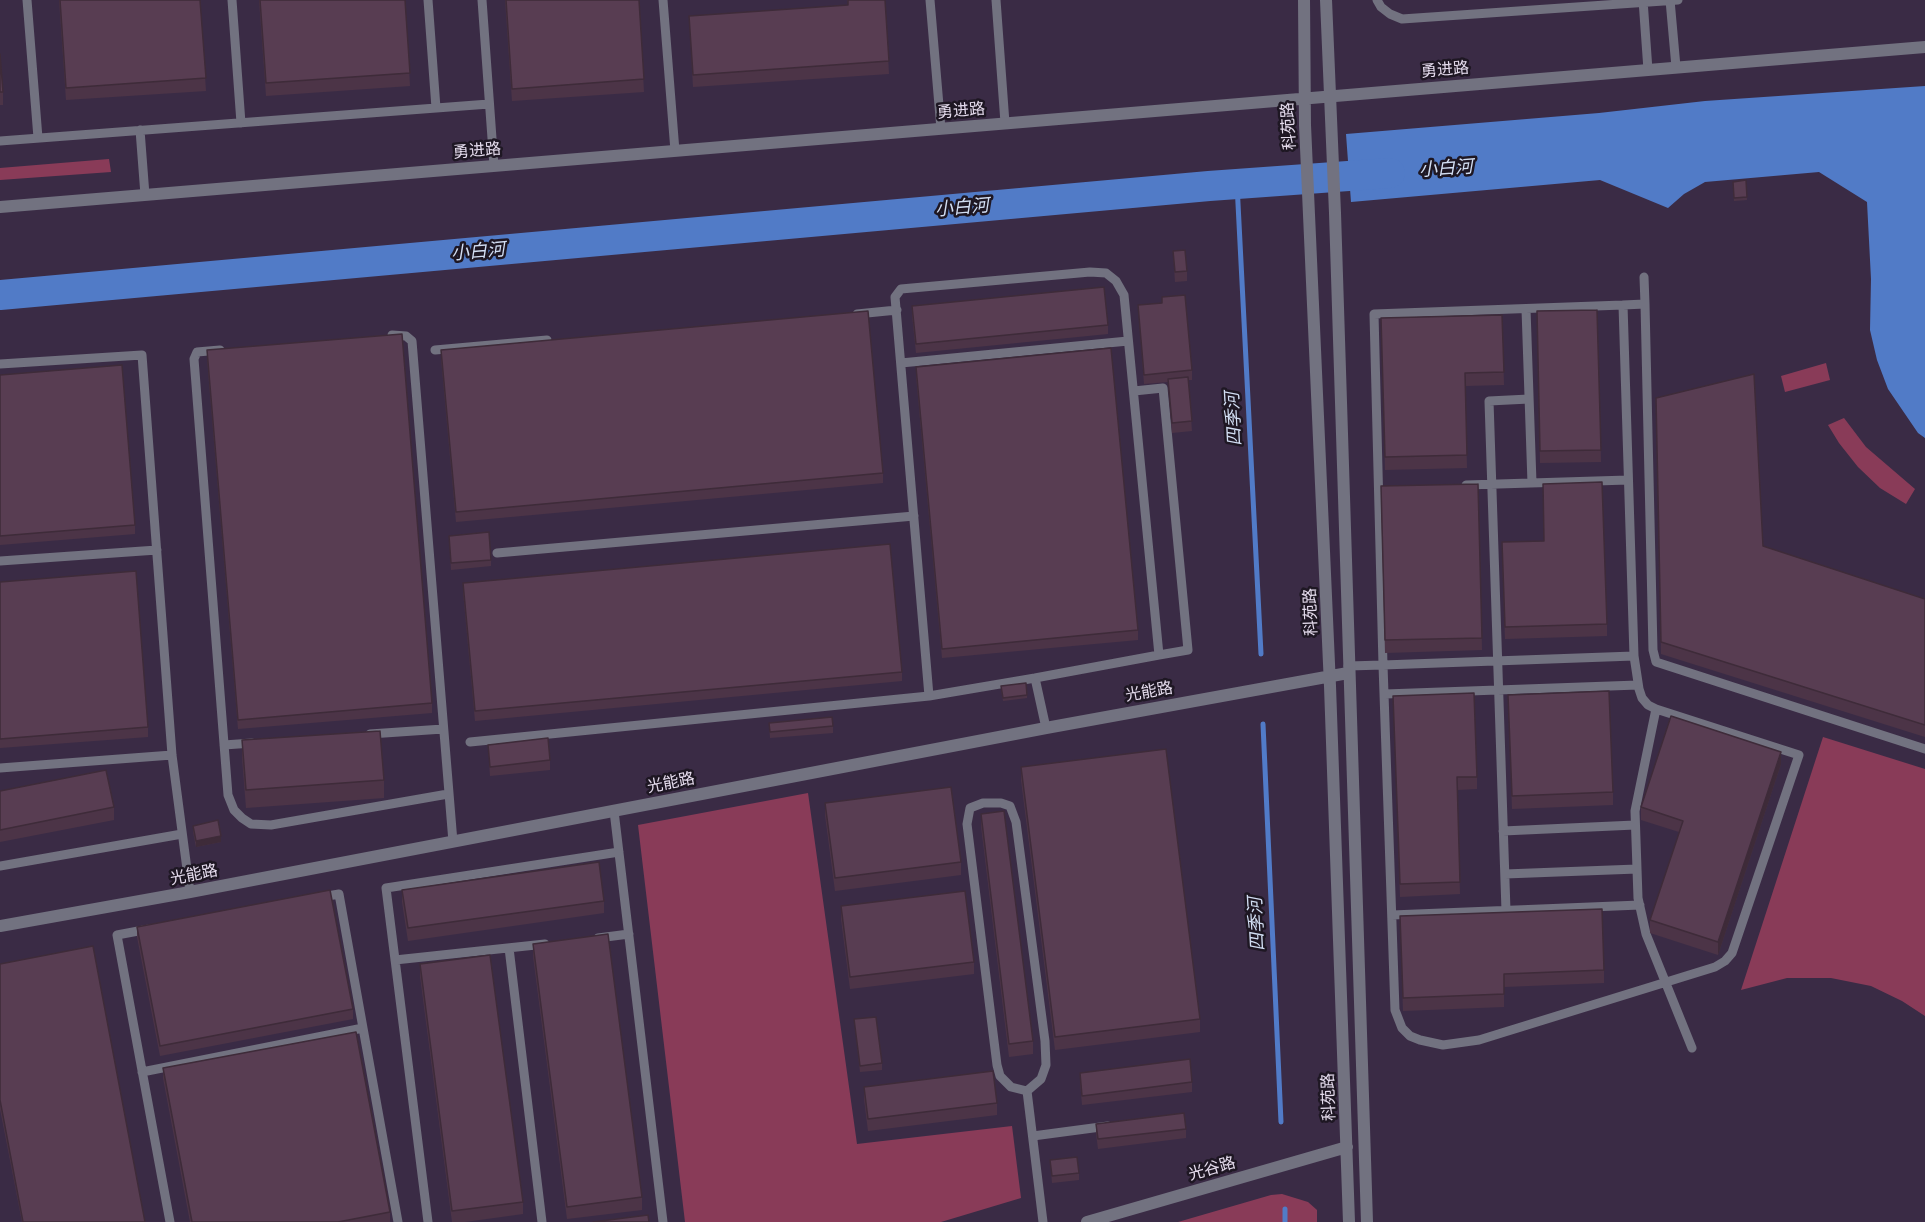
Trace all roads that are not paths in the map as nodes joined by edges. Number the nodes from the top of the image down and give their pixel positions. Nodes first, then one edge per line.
1 (27, 0) edge
2 (232, 0) edge
3 (428, 0) edge
4 (482, 0) edge
5 (663, 0) edge
6 (930, 0) edge
7 (996, 0) edge
8 (1304, 0) edge
9 (1326, 0) edge
10 (1377, 0) edge
11 (1670, 0) edge
12 (1678, 0) edge
13 (1643, 1) edge
14 (1549, 5) edge
15 (1925, 47) edge
16 (1676, 67) junction
17 (1648, 70) junction
18 (1330, 96) junction
19 (1304, 98) junction
20 (489, 104) junction
21 (436, 108) junction
22 (241, 123) junction
23 (1005, 123) junction
24 (941, 129) junction
25 (140, 130) junction
26 (38, 138) junction
27 (0, 141) edge
28 (675, 151) junction
29 (494, 166) junction
30 (146, 195) junction
31 (0, 207) edge
32 (1644, 277) dead end
33 (1645, 304) junction
34 (1623, 305) junction
35 (1526, 309) junction
36 (897, 310) junction
37 (849, 314) edge
38 (386, 336) edge
39 (553, 340) edge
40 (1128, 341) junction
41 (233, 349) edge
42 (435, 350) dead end
43 (901, 363) junction
44 (0, 364) edge
45 (1134, 391) junction
46 (1529, 399) junction
47 (1628, 480) junction
48 (1532, 483) junction
49 (1492, 484) junction
50 (1458, 485) edge
51 (1379, 487) junction
52 (1390, 487) edge
53 (914, 516) junction
54 (157, 550) junction
55 (497, 553) dead end
56 (0, 561) edge
57 (1160, 655) junction
58 (1634, 656) junction
59 (1498, 661) junction
60 (1383, 665) junction
61 (1348, 670) junction
62 (1330, 676) junction
63 (1035, 678) junction
64 (1638, 685) junction
65 (1499, 690) junction
66 (1384, 694) junction
67 (929, 696) junction
68 (1656, 709) junction
69 (1046, 728) junction
70 (443, 729) junction
71 (363, 735) edge
72 (470, 742) dead end
73 (259, 743) edge
74 (224, 746) junction
75 (1925, 749) edge
76 (172, 755) junction
77 (0, 768) edge
78 (448, 794) junction
79 (614, 811) junction
80 (1635, 825) junction
81 (1503, 831) junction
82 (182, 834) junction
83 (453, 842) junction
84 (619, 852) junction
85 (0, 866) edge
86 (1637, 869) junction
87 (1504, 874) junction
88 (190, 892) junction
89 (316, 898) edge
90 (1640, 905) junction
91 (1506, 910) junction
92 (1392, 915) junction
93 (0, 926) edge
94 (164, 926) edge
95 (628, 934) junction
96 (585, 939) edge
97 (552, 943) edge
98 (509, 948) junction
99 (395, 960) junction
100 (1666, 982) junction
101 (363, 1028) junction
102 (1692, 1048) dead end
103 (142, 1072) junction
104 (1027, 1091) junction
105 (1116, 1125) edge
106 (1033, 1136) junction
107 (1347, 1147) junction
108 (170, 1222) edge
109 (398, 1222) edge
110 (428, 1222) edge
111 (542, 1222) edge
112 (663, 1222) edge
113 (1042, 1222) edge
114 (1087, 1222) edge
115 (1349, 1222) edge
116 (1367, 1222) edge

1 - 26 lane
2 - 22 lane
3 - 21 lane
4 - 20 lane
5 - 28 lane
6 - 24 lane
7 - 23 lane
8 - 19 street, 科苑路
9 - 18 street, 科苑路
10 - 14 lane
11 - 12 lane
11 - 13 lane
11 - 16 lane
13 - 14 lane
13 - 17 lane
15 - 16 street, 勇进路
16 - 17 street, 勇进路
17 - 18 street, 勇进路
18 - 19 street, 勇进路
18 - 61 street, 科苑路
19 - 23 street, 勇进路
19 - 62 street, 科苑路
20 - 21 lane
20 - 29 lane
21 - 22 lane
22 - 25 lane
23 - 24 street, 勇进路
24 - 28 street, 勇进路
25 - 26 lane
25 - 30 lane
26 - 27 lane
28 - 29 street, 勇进路
29 - 30 street, 勇进路
30 - 31 street, 勇进路
32 - 33 lane
33 - 34 lane
33 - 75 lane
34 - 35 lane
34 - 47 lane
35 - 46 lane
35 - 51 lane
36 - 37 lane
36 - 40 lane
36 - 43 lane
38 - 70 lane
39 - 42 lane
40 - 43 lane
40 - 45 lane
41 - 74 lane
43 - 53 lane
44 - 54 lane
45 - 57 lane
45 - 57 lane
46 - 48 lane
46 - 49 lane
47 - 48 lane
47 - 58 lane
48 - 49 lane
49 - 50 lane
49 - 59 lane
51 - 52 lane
51 - 60 lane
53 - 55 lane
53 - 67 lane
54 - 56 lane
54 - 76 lane
57 - 63 lane
58 - 59 lane
58 - 64 lane
59 - 60 lane
59 - 65 lane
60 - 61 lane
60 - 66 lane
61 - 62 street, 光能路
61 - 116 street, 科苑路
62 - 69 street, 光能路
62 - 107 street, 科苑路
63 - 67 lane
63 - 69 lane
64 - 65 lane
64 - 68 lane
65 - 66 lane
65 - 81 lane
66 - 92 lane
67 - 72 lane
68 - 80 lane
68 - 100 lane
69 - 79 street, 光能路
70 - 71 lane
70 - 78 lane
73 - 74 lane
74 - 78 lane
76 - 77 lane
76 - 82 lane
78 - 83 lane
79 - 83 street, 光能路
79 - 84 lane
80 - 81 lane
80 - 86 lane
81 - 87 lane
82 - 85 lane
82 - 88 lane
83 - 88 street, 光能路
84 - 95 lane
84 - 99 lane
86 - 87 lane
86 - 90 lane
87 - 91 lane
88 - 93 street, 光能路
89 - 101 lane
90 - 91 lane
90 - 100 lane
91 - 92 lane
92 - 100 lane
94 - 103 lane
95 - 96 lane
95 - 112 lane
97 - 98 lane
98 - 99 lane
98 - 111 lane
99 - 110 lane
100 - 102 lane
101 - 103 lane
101 - 109 lane
103 - 108 lane
104 - 104 lane
104 - 106 lane
105 - 106 lane
106 - 113 lane
107 - 114 street, 光谷路
107 - 115 street, 科苑路

